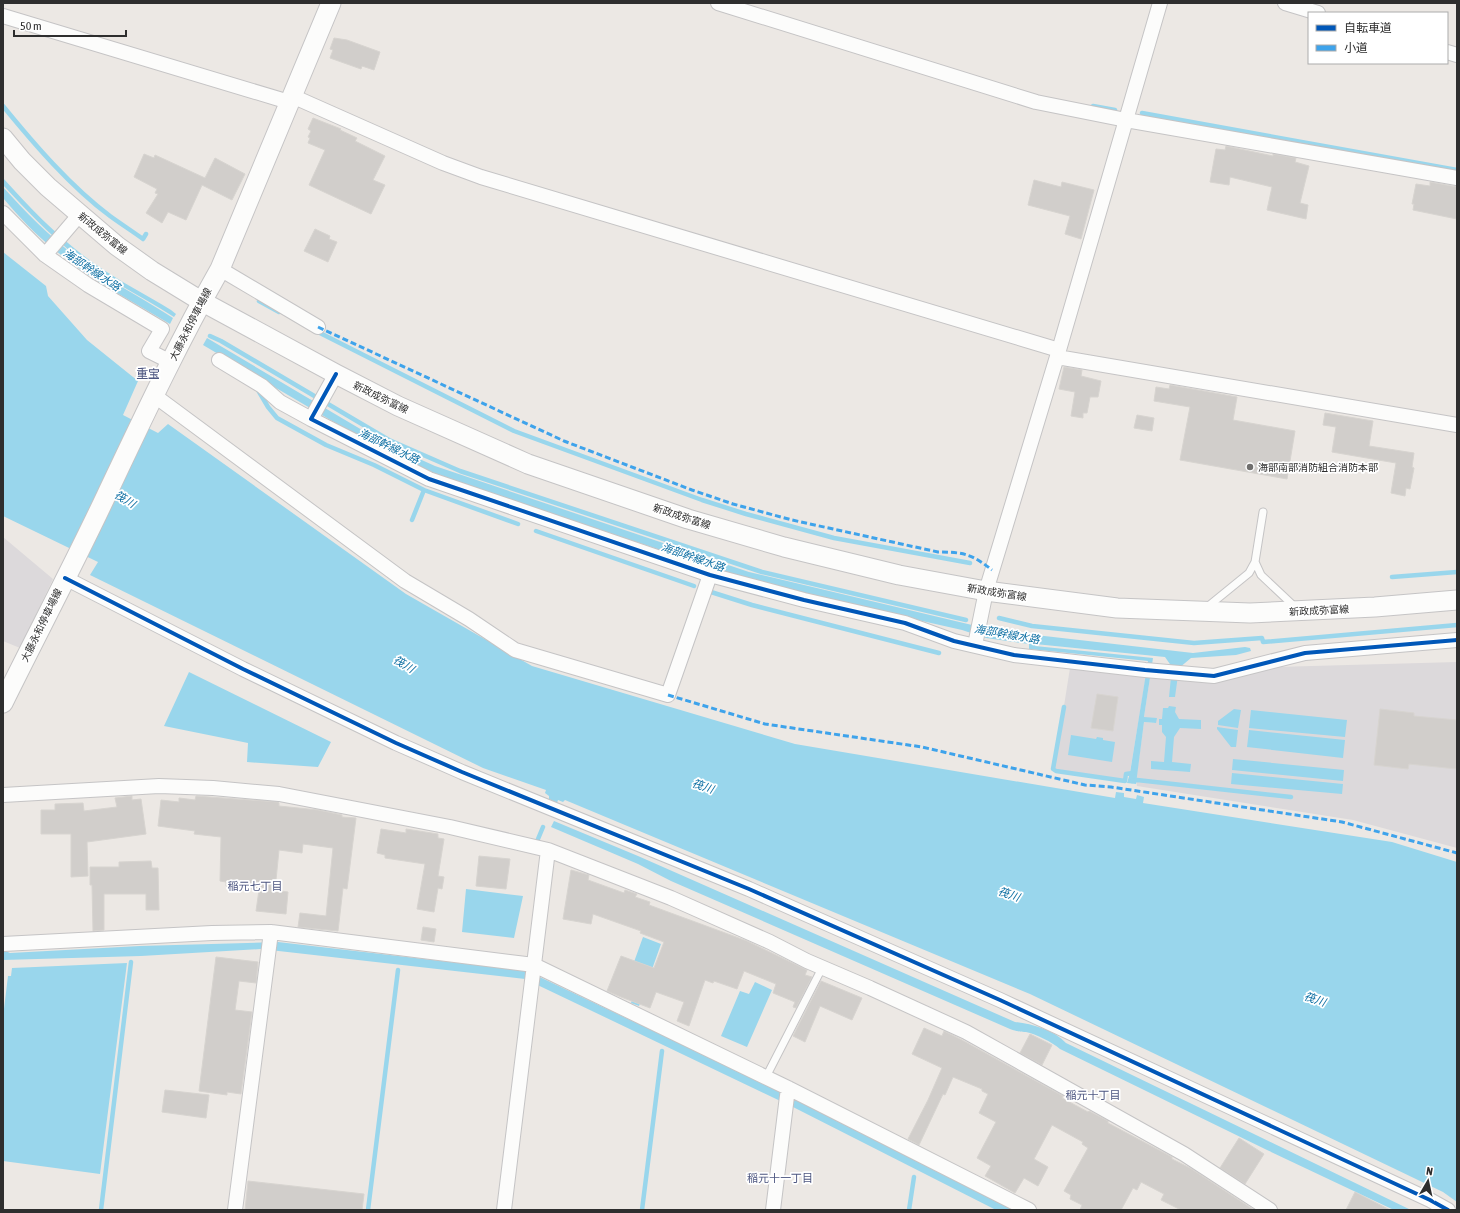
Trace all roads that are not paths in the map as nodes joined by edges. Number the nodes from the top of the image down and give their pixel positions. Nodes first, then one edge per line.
1 (331, 3) edge
2 (718, 3) edge
3 (1160, 3) edge
4 (1285, 3) edge
5 (1315, 12) edge
6 (3, 16) edge
7 (290, 99) junction
8 (1126, 120) junction
9 (3, 138) edge
10 (1457, 178) edge
11 (3, 213) edge
12 (74, 220) junction
13 (47, 252) junction
14 (220, 269) junction
15 (201, 301) junction
16 (318, 327) dead end
17 (1058, 353) junction
18 (219, 360) dead end
19 (171, 362) junction
20 (336, 374) junction
21 (155, 396) junction
22 (312, 416) junction
23 (1457, 425) edge
24 (1263, 512) dead end
25 (1255, 562) junction
26 (710, 575) junction
27 (65, 578) junction
28 (986, 591) junction
29 (1457, 600) edge
30 (1202, 612) junction
31 (1300, 612) junction
32 (977, 637) junction
33 (1457, 640) edge
34 (3, 703) edge
35 (3, 795) edge
36 (548, 850) junction
37 (270, 940) junction
38 (3, 944) edge
39 (822, 968) junction
40 (533, 973) junction
41 (766, 1077) junction
42 (788, 1089) junction
43 (235, 1210) edge
44 (504, 1210) edge
45 (773, 1210) edge
46 (1029, 1210) edge
47 (1270, 1210) edge
48 (1448, 1210) edge

1 - 7 main road, 大藤永和停車場線
2 - 8 street
3 - 8 street
4 - 5 street
6 - 7 street
7 - 14 main road, 大藤永和停車場線
7 - 17 street
8 - 10 street
8 - 17 street
9 - 12 main road, 新政成弥富線
11 - 13 street
12 - 13 street
12 - 15 main road, 新政成弥富線
13 - 19 street
14 - 15 main road, 大藤永和停車場線
14 - 16 street
15 - 19 main road, 大藤永和停車場線
15 - 20 main road, 新政成弥富線
17 - 23 street
17 - 28 street
18 - 22 street
19 - 21 main road, 大藤永和停車場線
20 - 22 street
20 - 28 main road, 新政成弥富線
21 - 26 street
21 - 27 main road, 大藤永和停車場線
22 - 26 street
24 - 25 lane
25 - 30 lane
25 - 31 lane
26 - 32 street
27 - 34 main road, 大藤永和停車場線
27 - 48 street
28 - 30 main road, 新政成弥富線
28 - 32 street
29 - 31 main road, 新政成弥富線
30 - 31 main road, 新政成弥富線
32 - 33 street
35 - 36 street
36 - 39 street
36 - 40 street
37 - 38 street
37 - 40 street
37 - 43 street
39 - 41 lane
39 - 47 street
40 - 41 street
40 - 44 street
41 - 42 street
42 - 45 street
42 - 46 street

